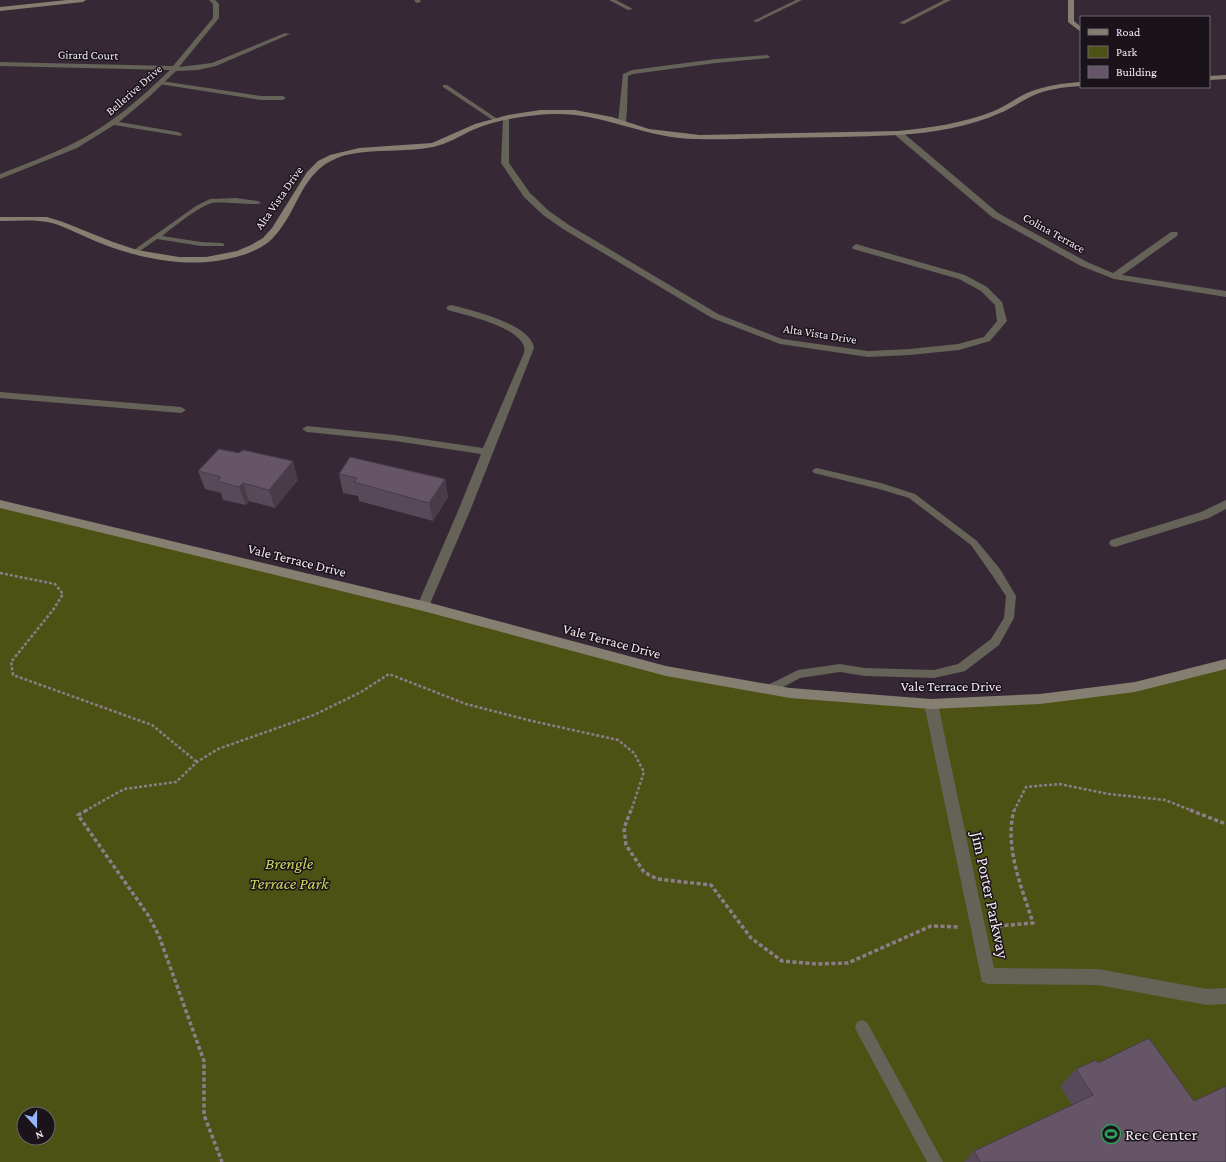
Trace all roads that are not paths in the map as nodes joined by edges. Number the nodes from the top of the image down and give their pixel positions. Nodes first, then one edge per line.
1 (83, 0) edge
2 (212, 0) edge
3 (612, 0) edge
4 (800, 0) edge
5 (948, 0) edge
6 (1071, 0) edge
7 (0, 9) edge
8 (630, 9) dead end
9 (755, 21) dead end
10 (902, 24) dead end
11 (1080, 29) edge
12 (287, 34) dead end
13 (767, 57) dead end
14 (0, 64) edge
15 (175, 68) junction
16 (1226, 77) edge
17 (1210, 78) edge
18 (160, 83) junction
19 (1080, 84) edge
20 (445, 86) dead end
21 (283, 98) dead end
22 (506, 118) junction
23 (496, 120) junction
24 (622, 122) junction
25 (113, 123) junction
26 (898, 133) junction
27 (178, 134) dead end
28 (0, 177) edge
29 (258, 203) dead end
30 (0, 219) edge
31 (1174, 234) dead end
32 (156, 237) junction
33 (222, 245) dead end
34 (856, 247) dead end
35 (135, 252) junction
36 (1114, 276) junction
37 (1226, 294) edge
38 (451, 308) dead end
39 (0, 395) edge
40 (181, 410) dead end
41 (307, 429) dead end
42 (487, 452) junction
43 (817, 471) dead end
44 (0, 504) edge
45 (1226, 504) edge
46 (1115, 543) dead end
47 (423, 606) junction
48 (1226, 664) edge
49 (770, 689) junction
50 (931, 704) junction
51 (1226, 996) edge
52 (862, 1027) dead end
53 (935, 1162) edge

1 - 7 street
2 - 15 street
3 - 8 street
4 - 9 lane
5 - 10 street
6 - 11 street
12 - 15 street, Bellerive Drive
13 - 24 street
14 - 15 street, Girard Court
15 - 18 street, Bellerive Drive
16 - 17 street
18 - 21 lane
18 - 25 street, Bellerive Drive
19 - 26 street, Alta Vista Drive
20 - 23 lane
22 - 23 street, Alta Vista Drive
22 - 24 street, Alta Vista Drive
22 - 34 street, Alta Vista Drive
23 - 35 street, Alta Vista Drive
24 - 26 street, Alta Vista Drive
25 - 27 street
25 - 28 street, Bellerive Drive
26 - 36 street, Colina Terrace
29 - 32 lane
30 - 35 street, Alta Vista Drive
31 - 36 street
32 - 33 lane
32 - 35 lane
36 - 37 street, Colina Terrace
38 - 42 street
39 - 40 street
41 - 42 street
42 - 47 street
43 - 49 lane
44 - 47 street, Vale Terrace Drive
45 - 46 street
47 - 49 street, Vale Terrace Drive
48 - 50 street, Vale Terrace Drive
49 - 50 street, Vale Terrace Drive
50 - 51 street, Jim Porter Parkway
52 - 53 lane

